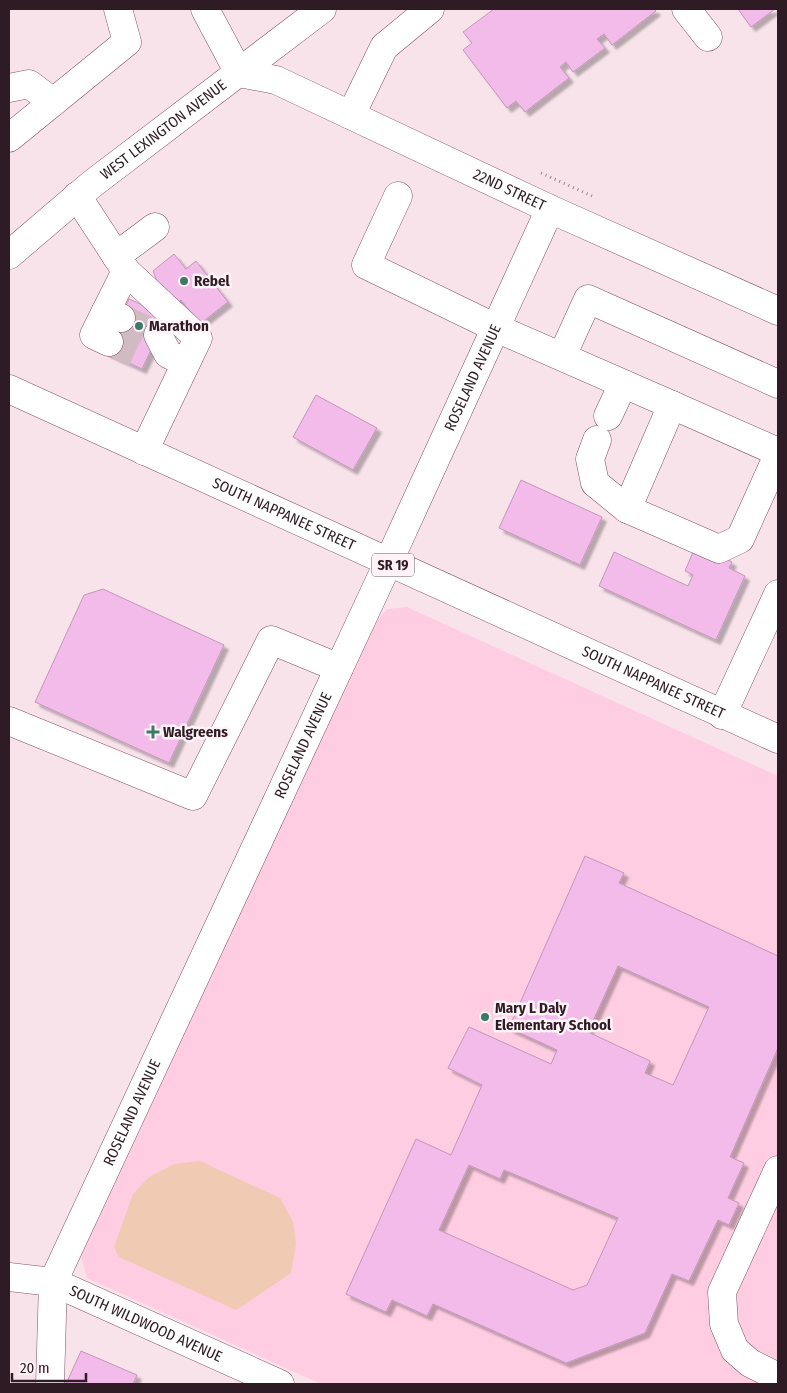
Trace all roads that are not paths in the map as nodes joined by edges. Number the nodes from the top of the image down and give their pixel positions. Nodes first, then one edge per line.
1 (118, 9) edge
2 (205, 9) edge
3 (322, 9) edge
4 (430, 9) edge
5 (686, 9) edge
6 (708, 37) dead end
7 (239, 73) junction
8 (9, 88) edge
9 (53, 102) junction
10 (351, 116) junction
11 (9, 138) edge
12 (77, 196) junction
13 (398, 196) dead end
14 (550, 209) junction
15 (156, 227) dead end
16 (9, 255) edge
17 (121, 264) junction
18 (778, 311) edge
19 (496, 328) junction
20 (109, 342) tunnel mouth
21 (562, 356) junction
22 (623, 384) junction
23 (778, 384) edge
24 (9, 389) edge
25 (672, 406) junction
26 (608, 416) dead end
27 (597, 440) dead end
28 (144, 451) junction
29 (778, 453) edge
30 (768, 503) edge
31 (627, 509) junction
32 (388, 563) junction
33 (778, 594) edge
34 (339, 668) junction
35 (722, 715) junction
36 (9, 721) edge
37 (778, 739) edge
38 (778, 1170) edge
39 (9, 1277) edge
40 (53, 1282) junction
41 (778, 1376) edge
42 (50, 1384) edge
43 (280, 1384) edge

1 - 9 street
2 - 7 street
3 - 7 street, WEST LEXINGTON AVENUE
4 - 10 street
5 - 6 street
7 - 10 street, 22ND STREET
7 - 12 street, WEST LEXINGTON AVENUE
8 - 9 street
9 - 11 street
10 - 14 street, 22ND STREET
12 - 16 street, WEST LEXINGTON AVENUE
12 - 17 street
13 - 19 street
14 - 18 street, 22ND STREET
14 - 19 street, ROSELAND AVENUE
15 - 17 street
17 - 20 street
17 - 28 street
19 - 21 street
19 - 32 street, ROSELAND AVENUE
21 - 22 street
21 - 23 street
22 - 25 street
22 - 26 street
24 - 28 street, SOUTH NAPPANEE STREET / SR 19
25 - 29 street
25 - 31 street
27 - 31 street
28 - 32 street, SOUTH NAPPANEE STREET / SR 19
29 - 30 street
30 - 31 street
32 - 34 street, ROSELAND AVENUE
32 - 35 street, SOUTH NAPPANEE STREET / SR 19
33 - 35 street
34 - 36 street
34 - 40 street, ROSELAND AVENUE
35 - 37 street, SOUTH NAPPANEE STREET / SR 19
38 - 41 street
39 - 40 street, SOUTH WILDWOOD AVENUE
40 - 42 street
40 - 43 street, SOUTH WILDWOOD AVENUE

